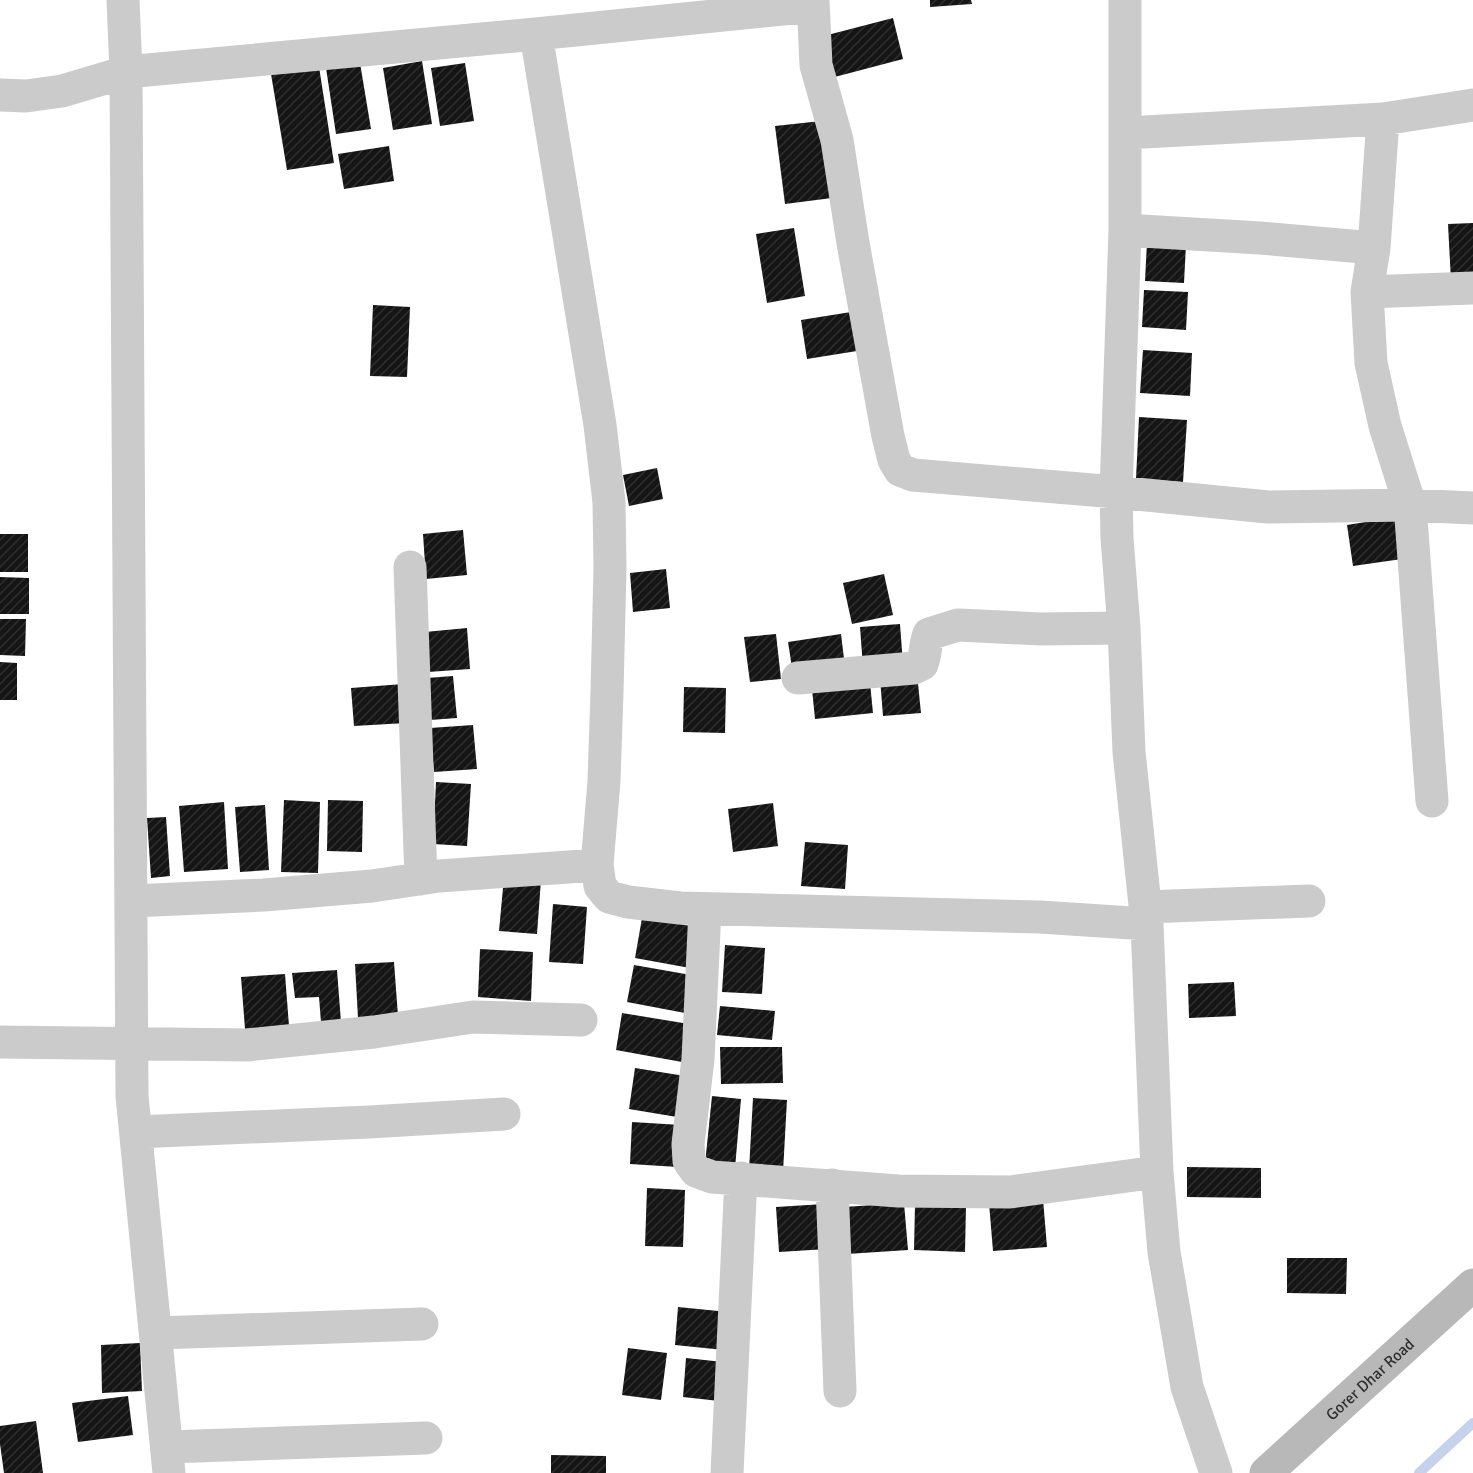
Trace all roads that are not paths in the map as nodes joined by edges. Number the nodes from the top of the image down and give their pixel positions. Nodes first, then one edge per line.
1 (123, 0) edge
2 (1125, 0) edge
3 (813, 3) edge
4 (536, 34) junction
5 (126, 72) junction
6 (0, 95) edge
7 (1473, 105) edge
8 (1383, 119) junction
9 (1126, 133) junction
10 (1125, 230) junction
11 (1374, 248) junction
12 (1473, 288) edge
13 (1367, 292) junction
14 (1116, 492) junction
15 (1410, 505) junction
16 (1473, 508) edge
17 (410, 567) dead end
18 (1124, 628) junction
19 (798, 678) dead end
20 (1431, 801) dead end
21 (597, 865) junction
22 (421, 879) junction
23 (132, 901) junction
24 (1309, 901) dead end
25 (705, 909) junction
26 (1146, 916) junction
27 (581, 1020) dead end
28 (0, 1042) edge
29 (132, 1044) junction
30 (504, 1114) dead end
31 (136, 1132) junction
32 (1157, 1172) junction
33 (741, 1178) junction
34 (832, 1185) junction
35 (1473, 1285) edge
36 (422, 1324) dead end
37 (156, 1332) junction
38 (840, 1391) dead end
39 (426, 1438) dead end
40 (168, 1460) edge
41 (727, 1473) edge
42 (1216, 1473) edge
43 (1266, 1473) edge

1 - 5 street
2 - 9 street
3 - 4 street
3 - 14 street
4 - 5 street
4 - 21 street
5 - 6 street
5 - 23 street
7 - 8 street
8 - 9 street
8 - 11 street
9 - 10 street
10 - 11 street
10 - 14 street
11 - 13 street
12 - 13 street
13 - 15 street
14 - 15 street
14 - 18 street
15 - 16 street
15 - 20 street
17 - 22 street
18 - 19 street
18 - 26 street
21 - 22 street
21 - 25 street
22 - 23 street
23 - 29 street
24 - 26 street
25 - 26 street
25 - 33 street
26 - 32 street
27 - 29 street
28 - 29 street
29 - 31 street
30 - 31 street
31 - 37 street
32 - 34 street
32 - 42 street
33 - 34 street
33 - 41 street
34 - 38 street
35 - 43 street, Gorer Dhar Road
36 - 37 street
37 - 40 street
39 - 40 street

